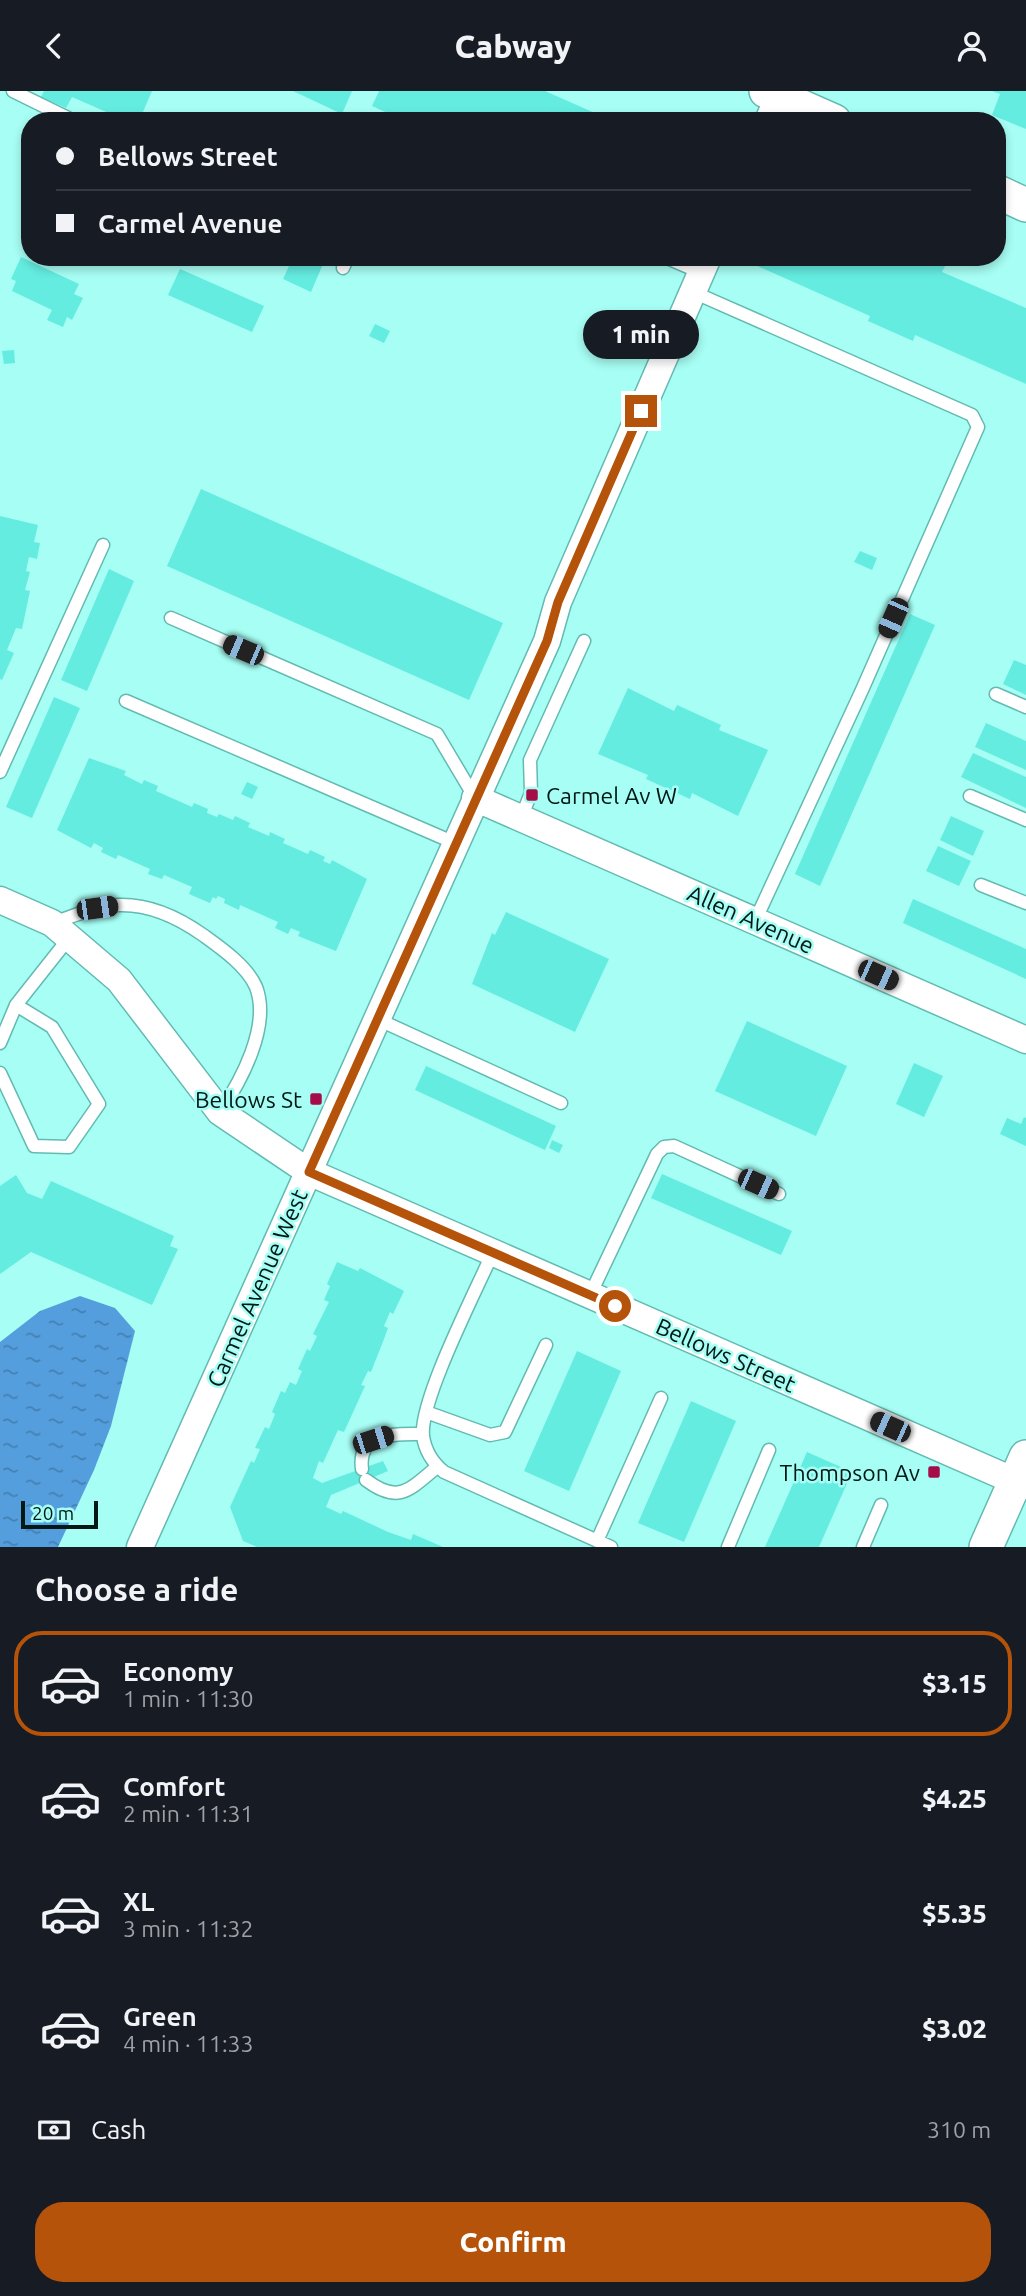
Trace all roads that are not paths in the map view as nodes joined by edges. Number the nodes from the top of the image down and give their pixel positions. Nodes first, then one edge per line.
1 (13, 91) edge
2 (778, 100) edge
3 (56, 112) edge
4 (810, 112) edge
5 (1006, 196) edge
6 (1026, 205) edge
7 (684, 266) edge
8 (701, 274) edge
9 (103, 545) dead end
10 (171, 618) dead end
11 (584, 641) dead end
12 (996, 694) dead end
13 (126, 701) dead end
14 (1026, 707) edge
15 (0, 772) edge
16 (970, 796) dead end
17 (475, 798) junction
18 (521, 818) junction
19 (1026, 820) edge
20 (456, 843) junction
21 (981, 885) dead end
22 (0, 900) edge
23 (1026, 903) edge
24 (755, 921) junction
25 (60, 930) junction
26 (16, 1005) junction
27 (377, 1019) junction
28 (1026, 1040) edge
29 (0, 1044) edge
30 (0, 1073) edge
31 (561, 1103) dead end
32 (220, 1112) junction
33 (309, 1172) junction
34 (779, 1194) dead end
35 (493, 1252) junction
36 (590, 1295) junction
37 (546, 1345) dead end
38 (661, 1398) dead end
39 (426, 1412) junction
40 (423, 1434) junction
41 (769, 1450) dead end
42 (437, 1467) junction
43 (1022, 1475) edge
44 (881, 1505) dead end
45 (597, 1541) junction
46 (140, 1547) edge
47 (611, 1547) edge
48 (728, 1547) edge
49 (863, 1547) edge
50 (986, 1547) edge

1 - 3 lane
2 - 4 street
5 - 6 street
7 - 8 lane
8 - 17 street, Carmel Avenue West
8 - 24 lane
9 - 15 lane
10 - 17 lane
11 - 18 lane
12 - 14 lane
13 - 20 lane
16 - 19 lane
17 - 18 street, Allen Avenue
17 - 20 street, Carmel Avenue West
18 - 24 street, Allen Avenue
20 - 27 street, Carmel Avenue West
21 - 23 lane
22 - 25 street, Bellows Street
24 - 28 street, Allen Avenue
25 - 26 lane
25 - 32 street, Bellows Street
25 - 32 lane
26 - 29 lane
26 - 30 lane
27 - 31 lane
27 - 33 street, Carmel Avenue West
32 - 33 street, Bellows Street
33 - 35 street, Bellows Street
33 - 46 street, Carmel Avenue West
34 - 36 lane
35 - 36 street, Bellows Street
35 - 39 lane
36 - 43 street, Bellows Street
37 - 39 lane
38 - 45 lane
39 - 40 lane
40 - 42 lane
40 - 42 lane
41 - 48 lane
42 - 45 lane
43 - 50 street
44 - 49 lane
45 - 47 lane

